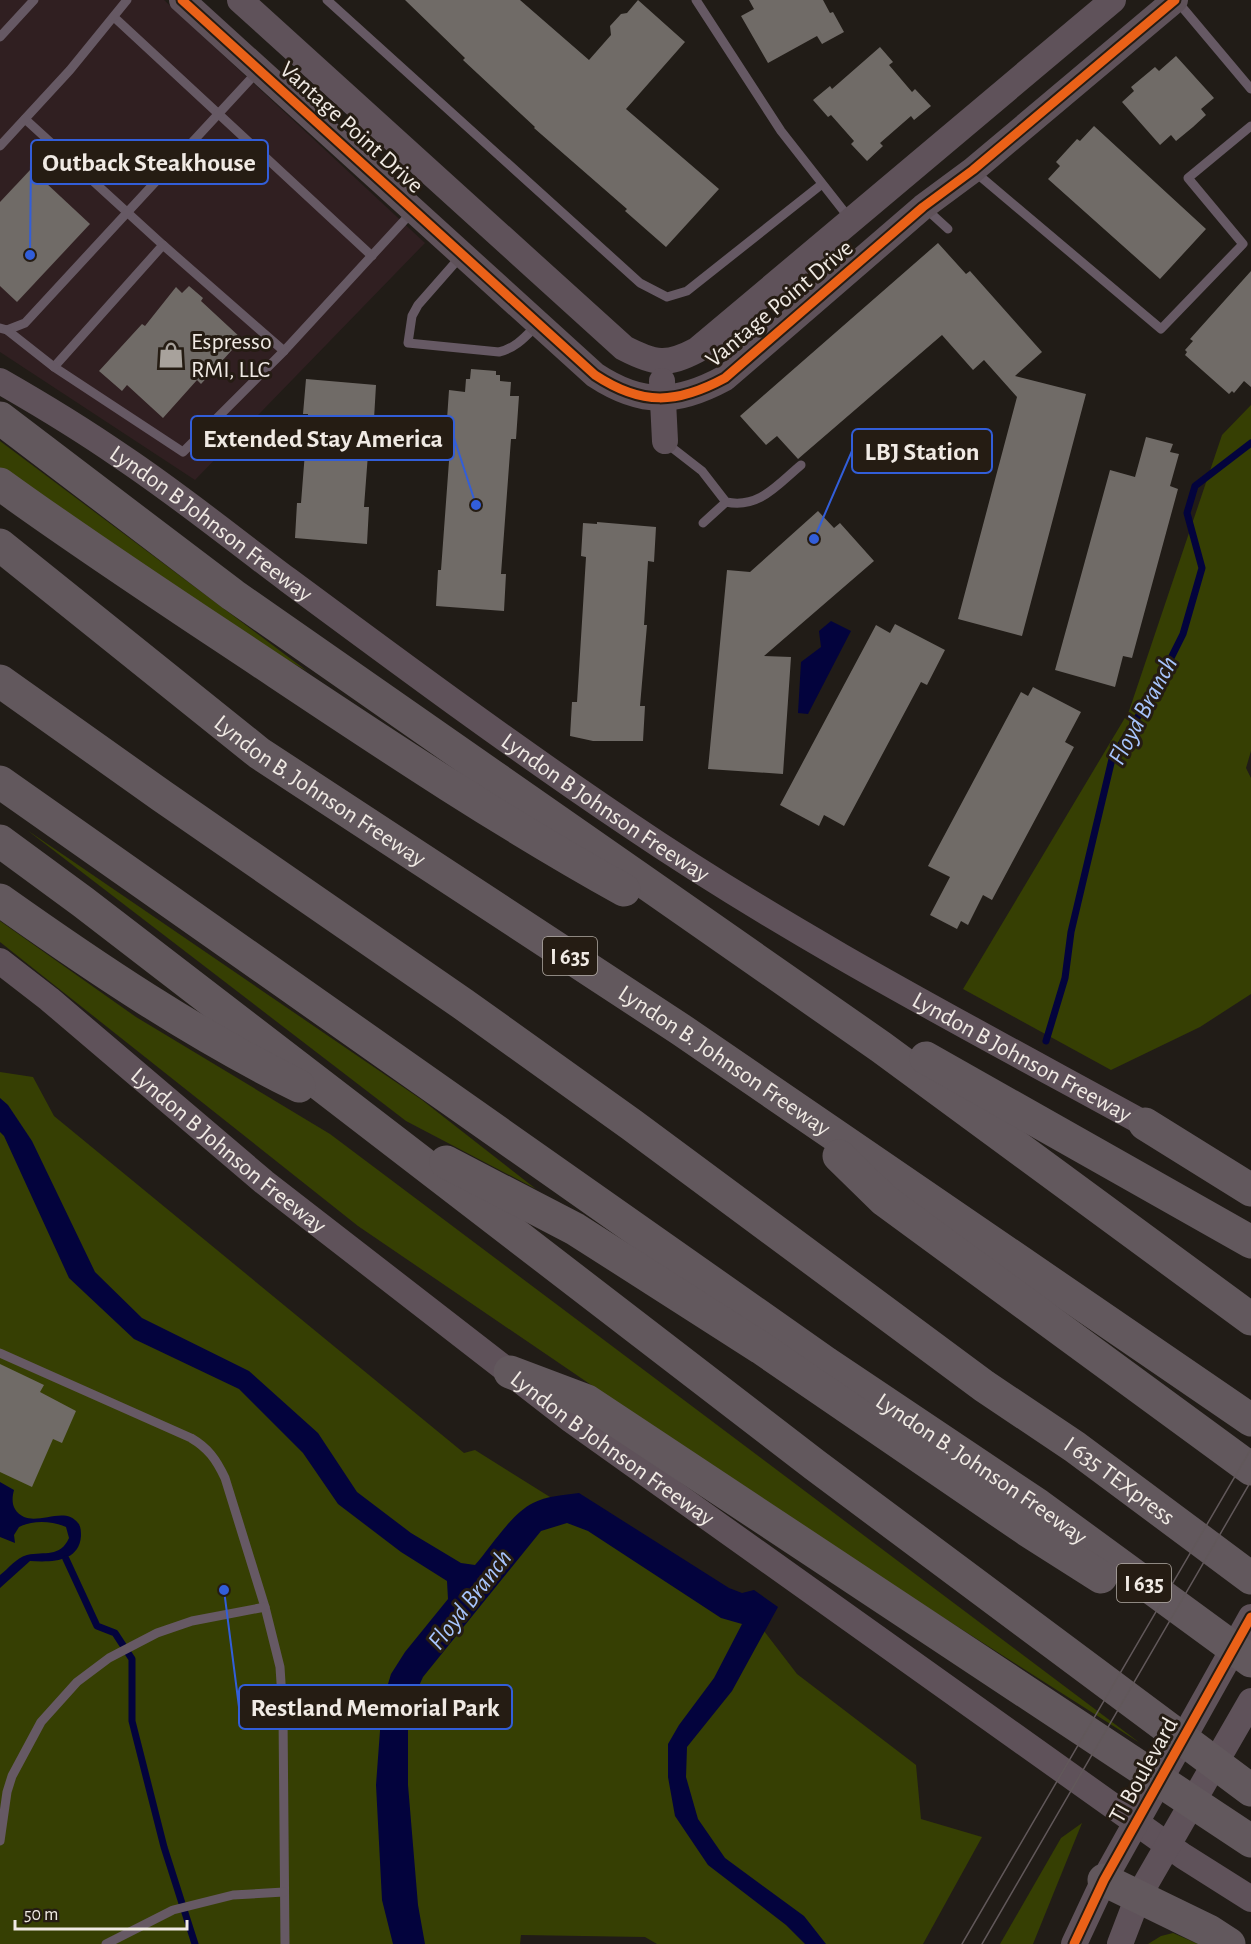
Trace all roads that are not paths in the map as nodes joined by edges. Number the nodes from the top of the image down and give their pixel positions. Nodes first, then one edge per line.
1 (34, 0) edge
2 (127, 0) edge
3 (182, 0) edge
4 (240, 0) edge
5 (327, 0) edge
6 (696, 0) edge
7 (1113, 0) edge
8 (1176, 0) edge
9 (115, 18) junction
10 (0, 37) edge
11 (285, 41) junction
12 (260, 69) junction
13 (1251, 89) edge
14 (219, 115) junction
15 (25, 119) junction
16 (1251, 126) edge
17 (942, 144) junction
18 (0, 146) edge
19 (973, 170) junction
20 (822, 184) junction
21 (923, 207) junction
22 (414, 210) junction
23 (128, 212) junction
24 (851, 221) junction
25 (948, 229) dead end
26 (163, 245) junction
27 (462, 255) junction
28 (372, 256) junction
29 (539, 323) junction
30 (3, 329) edge
31 (284, 351) junction
32 (661, 362) junction
33 (54, 367) junction
34 (0, 381) edge
35 (662, 398) junction
36 (0, 418) edge
37 (665, 441) joint
38 (801, 465) dead end
39 (0, 484) edge
40 (726, 502) junction
41 (703, 523) dead end
42 (0, 545) edge
43 (0, 681) edge
44 (0, 782) edge
45 (3, 844) edge
46 (0, 900) edge
47 (0, 961) edge
48 (770, 1091) junction
49 (1145, 1124) junction
50 (1251, 1170) edge
51 (1251, 1190) edge
52 (1251, 1242) edge
53 (1251, 1319) edge
54 (0, 1353) edge
55 (510, 1372) joint
56 (579, 1410) junction
57 (1251, 1420) edge
58 (1251, 1469) edge
59 (1033, 1517) junction
60 (1251, 1578) edge
61 (265, 1607) junction
62 (1251, 1617) edge
63 (1251, 1661) edge
64 (1251, 1672) edge
65 (1251, 1701) edge
66 (1251, 1790) edge
67 (0, 1841) edge
68 (1251, 1841) edge
69 (1104, 1880) junction
70 (284, 1892) junction
71 (1138, 1897) junction
72 (1251, 1899) edge
73 (106, 1944) edge
74 (285, 1944) edge
75 (1074, 1944) edge
76 (1120, 1944) edge
77 (1229, 1944) edge

1 - 10 lane
2 - 9 lane
3 - 12 street, Vantage Point Drive
4 - 11 street, Vantage Point Drive
5 - 20 lane
6 - 20 lane
7 - 17 street, Vantage Point Drive
8 - 13 lane
8 - 19 street, Vantage Point Drive
9 - 14 lane
9 - 15 lane
11 - 12 street
11 - 32 street, Vantage Point Drive
12 - 14 lane
12 - 22 street, Vantage Point Drive
14 - 23 lane
14 - 28 lane
15 - 18 lane
15 - 23 lane
16 - 19 lane
17 - 19 street
17 - 24 street, Vantage Point Drive
19 - 21 street, Vantage Point Drive
20 - 24 lane
21 - 25 lane
21 - 35 street, Vantage Point Drive
22 - 27 street, Vantage Point Drive
22 - 28 lane
23 - 26 lane
23 - 30 lane
24 - 32 street, Vantage Point Drive
26 - 31 lane
26 - 33 lane
27 - 29 street, Vantage Point Drive
27 - 29 lane
28 - 31 lane
29 - 35 street, Vantage Point Drive
30 - 33 lane
31 - 33 lane
32 - 35 street
34 - 49 street, Lyndon B Johnson Freeway
35 - 37 street
36 - 53 highway
37 - 40 lane
38 - 40 lane
39 - 52 highway
40 - 41 lane
42 - 48 highway, Lyndon B. Johnson Freeway / I 635
43 - 60 highway, I 635 TEXpress
44 - 59 highway, Lyndon B. Johnson Freeway / I 635
45 - 66 highway
46 - 59 highway
47 - 55 street, Lyndon B Johnson Freeway
48 - 57 highway, Lyndon B. Johnson Freeway / I 635
48 - 58 highway
49 - 50 street, Lyndon B Johnson Freeway
49 - 51 highway
54 - 61 lane
55 - 56 highway
56 - 68 highway
56 - 72 street, Lyndon B Johnson Freeway
59 - 63 highway, Lyndon B. Johnson Freeway / I 635
59 - 64 highway
61 - 67 lane
61 - 70 lane
62 - 69 street, TI Boulevard
65 - 71 street
69 - 71 highway
69 - 75 street, TI Boulevard
70 - 73 lane
70 - 74 lane
71 - 76 street
71 - 77 highway

